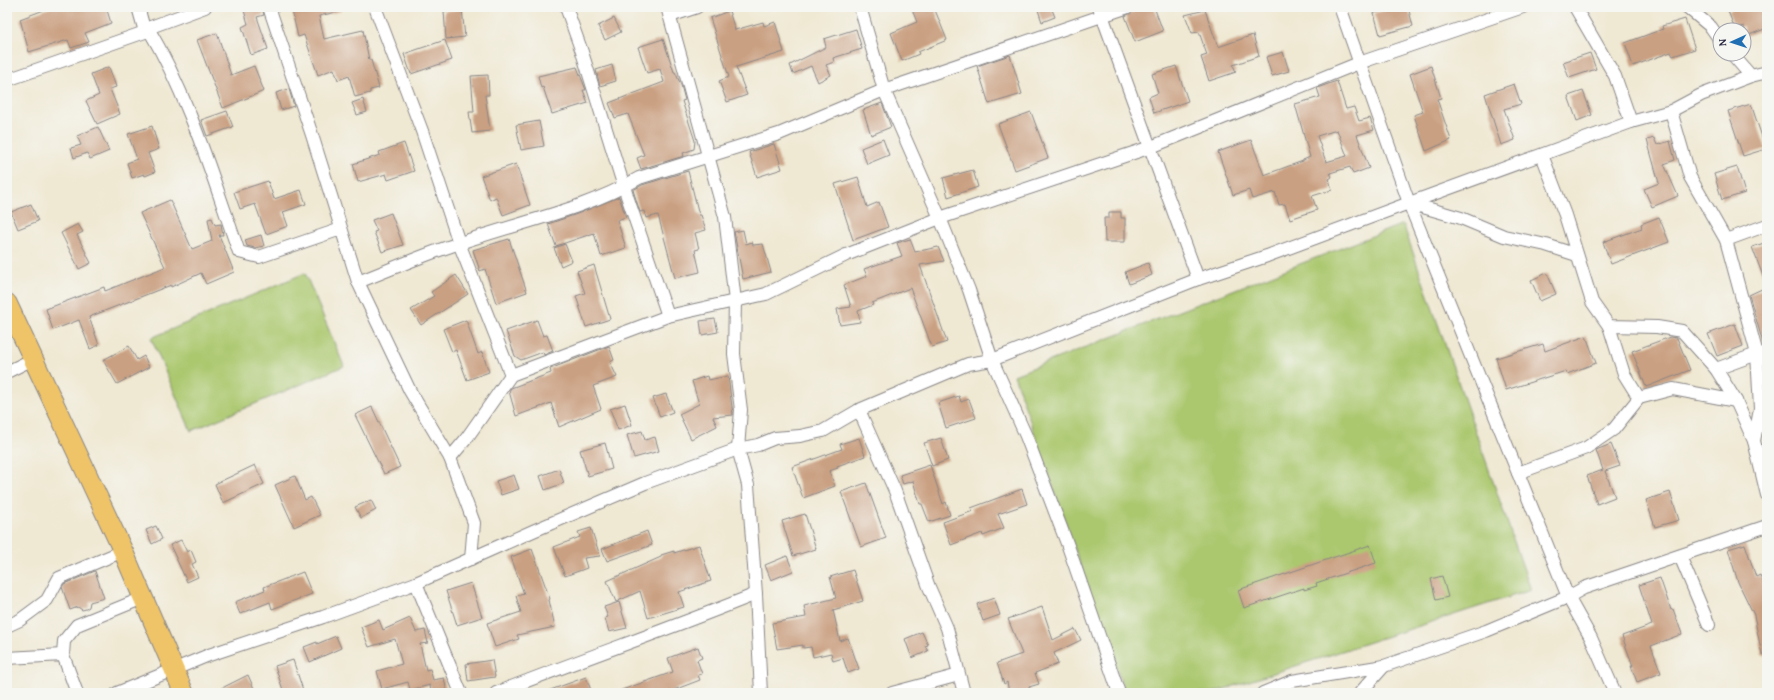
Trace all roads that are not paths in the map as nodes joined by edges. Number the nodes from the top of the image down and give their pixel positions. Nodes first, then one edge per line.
1 (138, 7) edge
2 (206, 7) edge
3 (269, 7) edge
4 (374, 7) edge
5 (566, 7) edge
6 (697, 7) edge
7 (860, 7) edge
8 (1128, 7) edge
9 (1340, 7) edge
10 (1523, 7) edge
11 (1575, 7) edge
12 (1687, 7) edge
13 (669, 12) edge
14 (1100, 12) edge
15 (1495, 12) edge
16 (1712, 28) edge
17 (147, 30) junction
18 (1739, 62) edge
19 (1359, 63) junction
20 (1767, 72) edge
21 (1751, 76) junction
22 (7, 80) edge
23 (884, 90) junction
24 (1671, 111) junction
25 (1631, 122) junction
26 (1151, 147) junction
27 (1542, 155) junction
28 (709, 156) junction
29 (624, 187) junction
30 (1409, 203) junction
31 (940, 218) junction
32 (1767, 225) edge
33 (341, 229) junction
34 (1726, 240) junction
35 (459, 243) junction
36 (1577, 255) junction
37 (1198, 279) junction
38 (358, 282) junction
39 (735, 301) junction
40 (7, 303) edge
41 (668, 316) junction
42 (1609, 326) junction
43 (1762, 353) edge
44 (32, 359) junction
45 (992, 360) junction
46 (1716, 369) junction
47 (7, 372) edge
48 (510, 375) junction
49 (1639, 398) junction
50 (1736, 401) junction
51 (858, 410) junction
52 (1754, 442) junction
53 (738, 449) junction
54 (450, 458) junction
55 (1518, 473) junction
56 (1767, 495) edge
57 (1767, 526) edge
58 (123, 552) junction
59 (1680, 556) junction
60 (471, 559) junction
61 (416, 583) junction
62 (756, 594) junction
63 (1568, 596) junction
64 (144, 598) junction
65 (1709, 625) dead end
66 (7, 626) edge
67 (63, 655) junction
68 (7, 658) edge
69 (1384, 666) junction
70 (174, 671) junction
71 (959, 675) junction
72 (77, 693) edge
73 (117, 693) edge
74 (184, 693) edge
75 (462, 693) edge
76 (496, 693) edge
77 (761, 693) edge
78 (892, 693) edge
79 (964, 693) edge
80 (1119, 693) edge
81 (1263, 693) edge
82 (1360, 693) edge
83 (1615, 693) edge

1 - 17 street
2 - 17 street
3 - 33 street
4 - 35 street
5 - 29 street
6 - 13 street
7 - 23 street
8 - 14 street
9 - 19 street
10 - 15 street
11 - 25 street
12 - 16 street
13 - 28 street
14 - 23 street
14 - 26 street
15 - 19 street
17 - 22 street
17 - 33 street
18 - 21 street
19 - 26 street
19 - 30 street
20 - 21 street
21 - 24 street
23 - 28 street
23 - 31 street
24 - 25 street
24 - 34 street
25 - 27 street
26 - 31 street
26 - 37 street
27 - 30 street
27 - 36 street
28 - 29 street
28 - 39 street
29 - 35 street
29 - 41 street
30 - 36 street
30 - 37 street
30 - 55 street
31 - 39 street
31 - 45 street
32 - 34 street
33 - 38 street
34 - 43 street
35 - 38 street
35 - 48 street
36 - 42 street
37 - 45 street
38 - 54 street
39 - 41 street
39 - 53 street
40 - 44 main road
41 - 48 street
42 - 46 street
42 - 49 street
43 - 46 street
43 - 52 street
44 - 47 street
44 - 58 main road
45 - 51 street
45 - 80 street
46 - 50 street
48 - 54 street
49 - 50 street
49 - 55 street
50 - 52 street
51 - 53 street
51 - 71 street
52 - 56 street
53 - 60 street
53 - 62 street
54 - 60 street
55 - 63 street
57 - 59 street
58 - 64 main road
58 - 66 street
59 - 63 street
59 - 65 street
60 - 61 street
61 - 70 street
61 - 75 street
62 - 76 street
62 - 77 street
63 - 69 street
63 - 83 street
64 - 67 street
64 - 70 main road
67 - 68 street
67 - 72 street
69 - 81 street
69 - 82 street
70 - 73 street
70 - 74 main road
71 - 78 street
71 - 79 street

